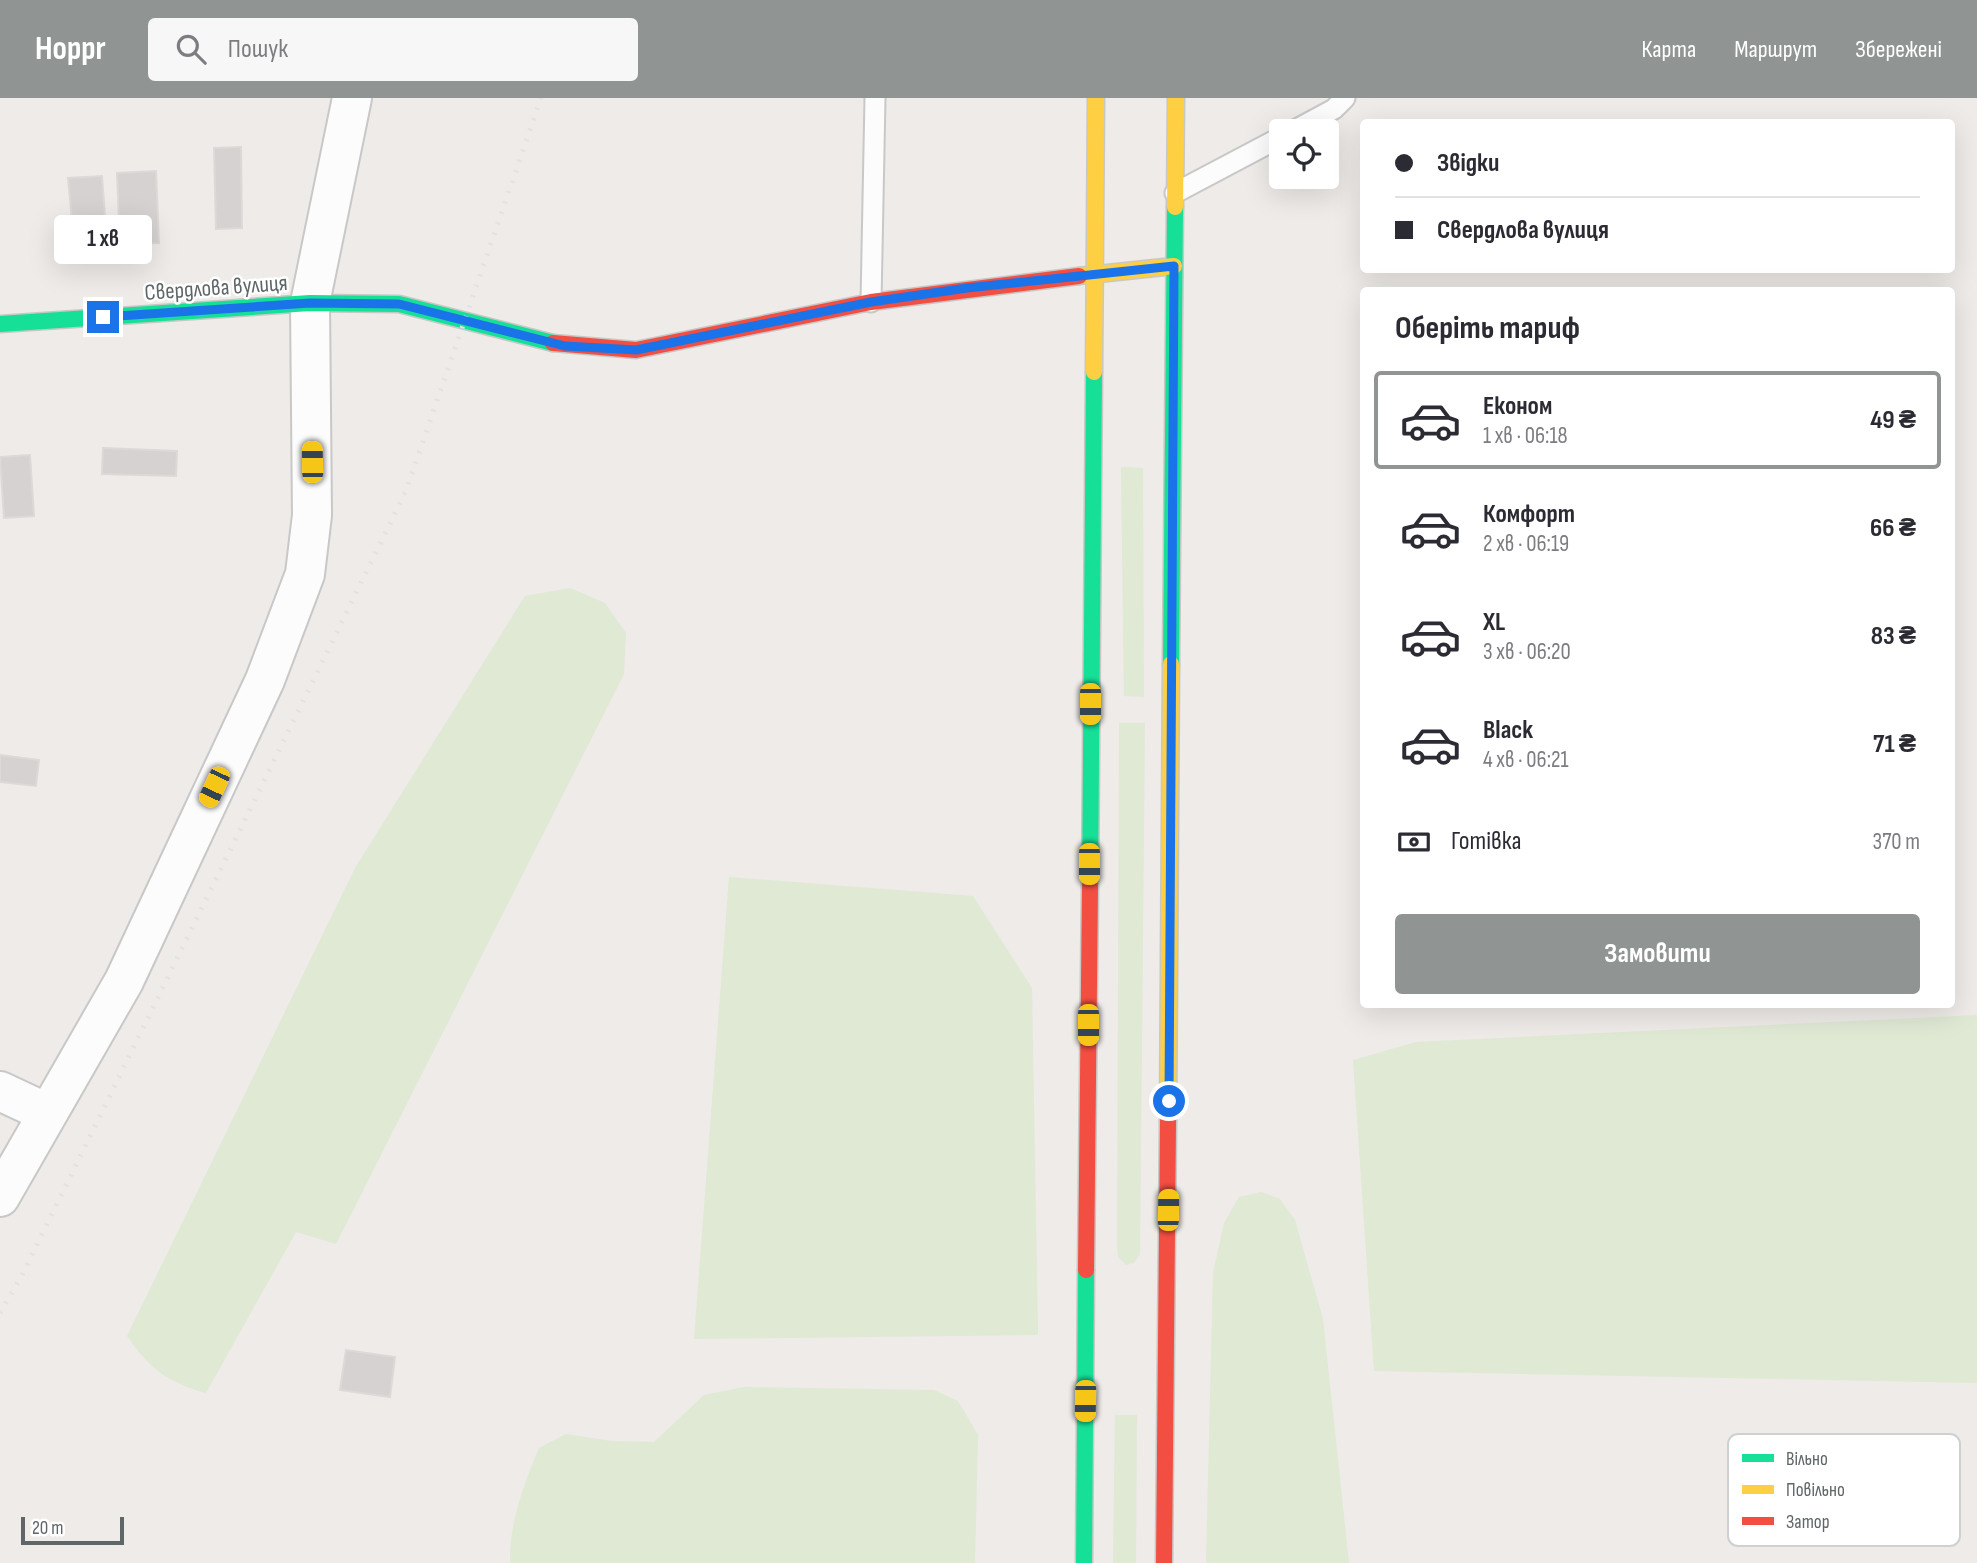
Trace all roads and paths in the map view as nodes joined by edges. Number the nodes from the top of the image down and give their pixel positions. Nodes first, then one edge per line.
1 (352, 98) edge
2 (875, 98) edge
3 (1096, 98) edge
4 (1176, 98) edge
5 (1345, 98) edge
6 (1315, 119) edge
7 (1269, 143) edge
8 (1175, 193) junction
9 (1174, 266) junction
10 (1094, 274) junction
11 (871, 302) junction
12 (310, 303) junction
13 (0, 324) edge
14 (0, 1091) edge
15 (47, 1113) junction
16 (0, 1197) edge
17 (1084, 1563) edge
18 (1164, 1563) edge

1 - 12 street
2 - 11 lane
3 - 10 main road
4 - 8 main road
5 - 6 lane
7 - 8 lane
8 - 9 main road
9 - 10 main road, Свердлова вулиця
9 - 18 main road
10 - 11 main road, Свердлова вулиця
10 - 17 main road
11 - 12 main road, Свердлова вулиця
12 - 13 main road, Свердлова вулиця
12 - 15 street
14 - 15 street
15 - 16 street

